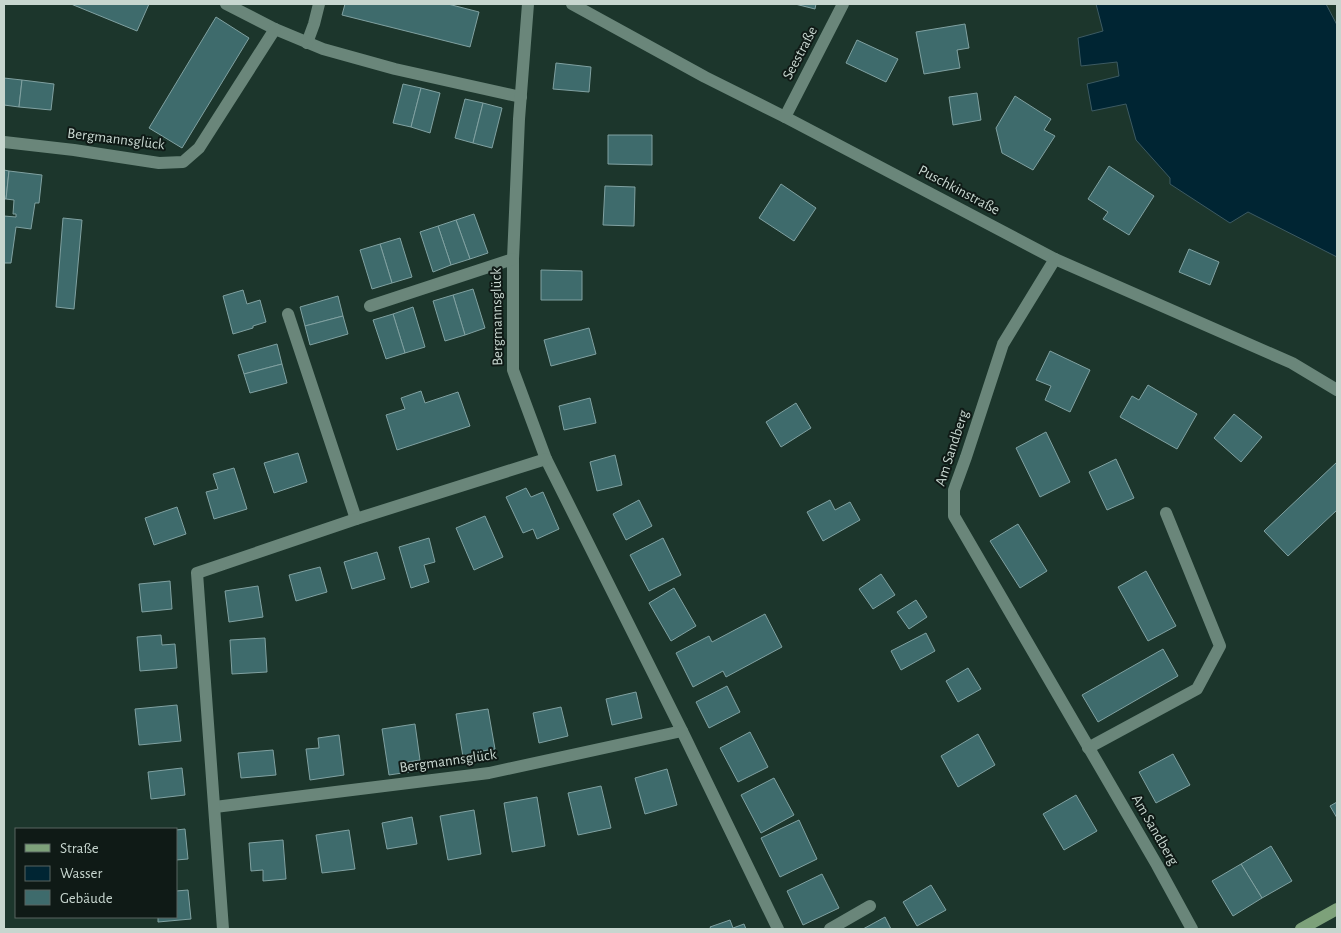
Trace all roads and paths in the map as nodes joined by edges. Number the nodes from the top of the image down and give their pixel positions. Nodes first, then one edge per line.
1 (226, 4) edge
2 (319, 4) edge
3 (528, 4) edge
4 (572, 4) edge
5 (843, 4) edge
6 (275, 30) junction
7 (307, 43) junction
8 (521, 96) junction
9 (785, 117) junction
10 (4, 142) edge
11 (513, 259) junction
12 (1055, 259) junction
13 (370, 306) dead end
14 (288, 314) dead end
15 (1337, 390) edge
16 (546, 459) junction
17 (1166, 513) dead end
18 (356, 519) junction
19 (682, 731) junction
20 (1088, 748) junction
21 (215, 808) junction
22 (870, 906) dead end
23 (1337, 909) edge
24 (224, 929) edge
25 (778, 929) edge
26 (830, 929) edge
27 (1192, 929) edge
28 (1301, 929) edge

1 - 6 street
2 - 7 street
3 - 8 street, Bergmannsglück
4 - 9 street, Puschkinstraße
5 - 9 street, Seestraße
6 - 7 street
6 - 10 street, Bergmannsglück
7 - 8 street
8 - 11 street, Bergmannsglück
9 - 12 street, Puschkinstraße
11 - 13 street, Bergmannsglück
11 - 16 street, Bergmannsglück
12 - 15 street, Puschkinstraße
12 - 20 street, Am Sandberg
14 - 18 street
16 - 18 street
16 - 19 street, Bergmannsglück
17 - 20 street
18 - 21 street
19 - 21 street, Bergmannsglück
19 - 25 street, Bergmannsglück
20 - 27 street, Am Sandberg
21 - 24 street
22 - 26 street
23 - 28 main road

